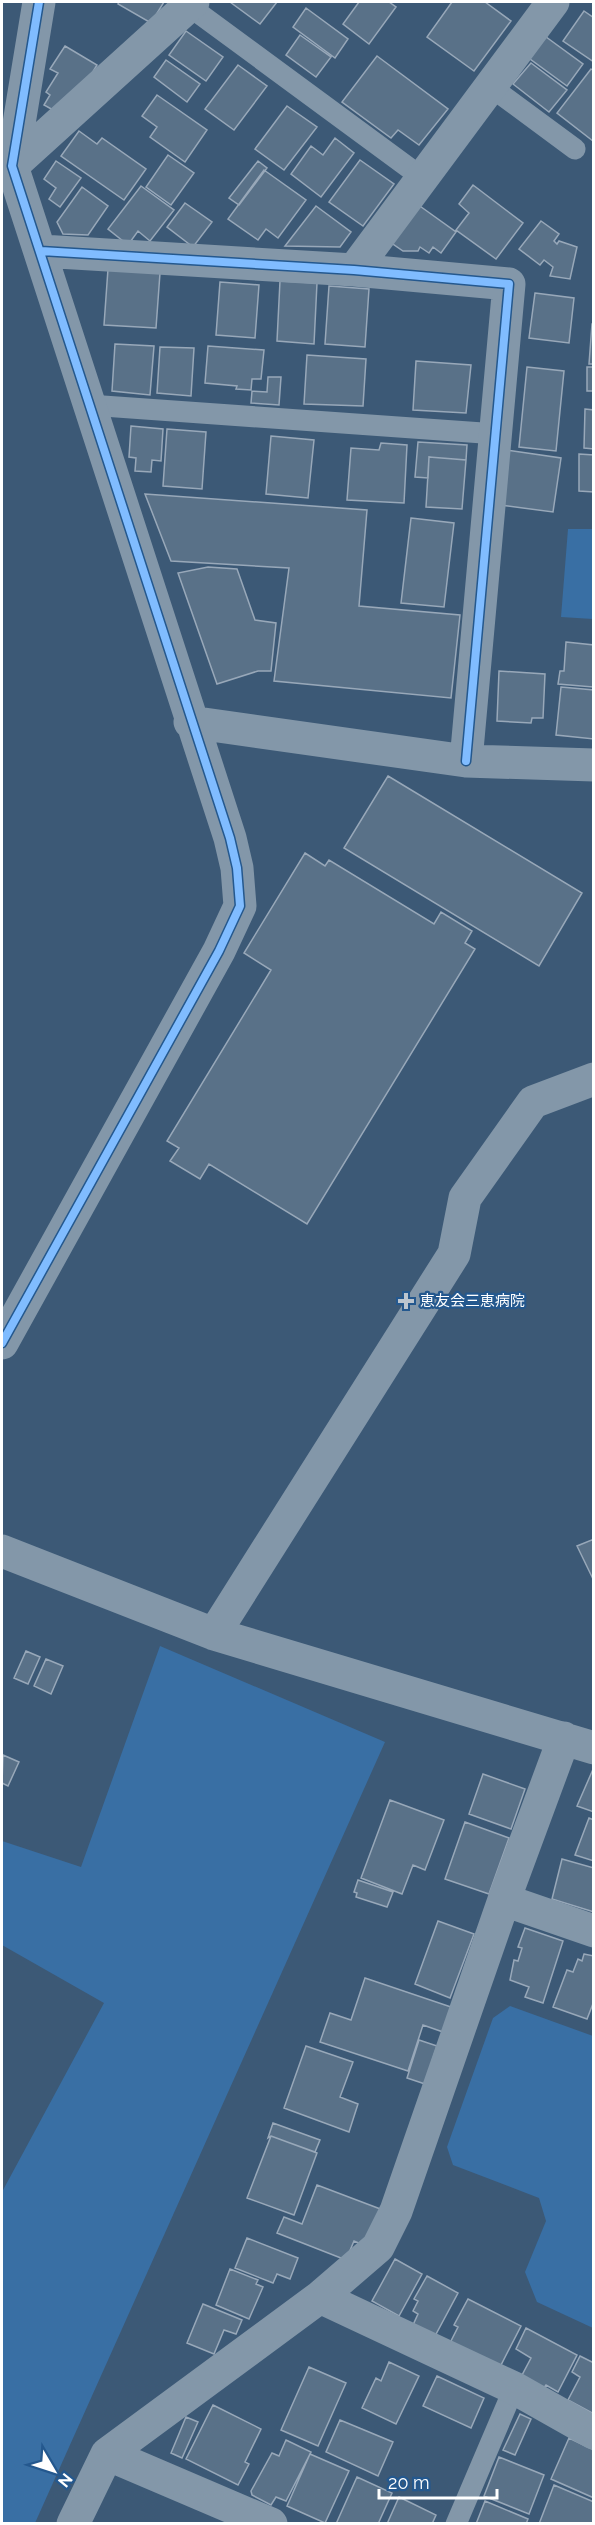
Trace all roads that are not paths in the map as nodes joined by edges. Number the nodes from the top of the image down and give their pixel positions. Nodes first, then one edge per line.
1 (39, 2) edge
2 (553, 2) edge
3 (191, 4) edge
4 (490, 87) junction
5 (575, 149) dead end
6 (12, 166) junction
7 (424, 178) junction
8 (41, 250) junction
9 (354, 270) junction
10 (89, 405) junction
11 (496, 434) junction
12 (190, 722) junction
13 (466, 761) junction
14 (594, 765) edge
15 (594, 1079) edge
16 (2, 1343) edge
17 (2, 1551) edge
18 (214, 1634) junction
19 (579, 1743) edge
20 (504, 1900) junction
21 (594, 1931) edge
22 (320, 2297) junction
23 (513, 2388) junction
24 (594, 2433) edge
25 (107, 2454) junction
26 (73, 2523) edge
27 (271, 2523) edge
28 (456, 2523) edge

1 - 6 street
2 - 4 street
3 - 6 street
3 - 7 lane
4 - 5 lane
4 - 7 street
6 - 8 street
7 - 9 street
8 - 9 street
8 - 10 street
9 - 11 street
10 - 11 lane
10 - 12 street
11 - 13 street
12 - 13 street
12 - 16 street
13 - 14 street
15 - 18 street
17 - 18 street
18 - 19 street
19 - 20 street
20 - 21 street
20 - 22 street
22 - 23 street
22 - 25 street
23 - 24 street
23 - 28 lane
25 - 26 street
25 - 27 street

